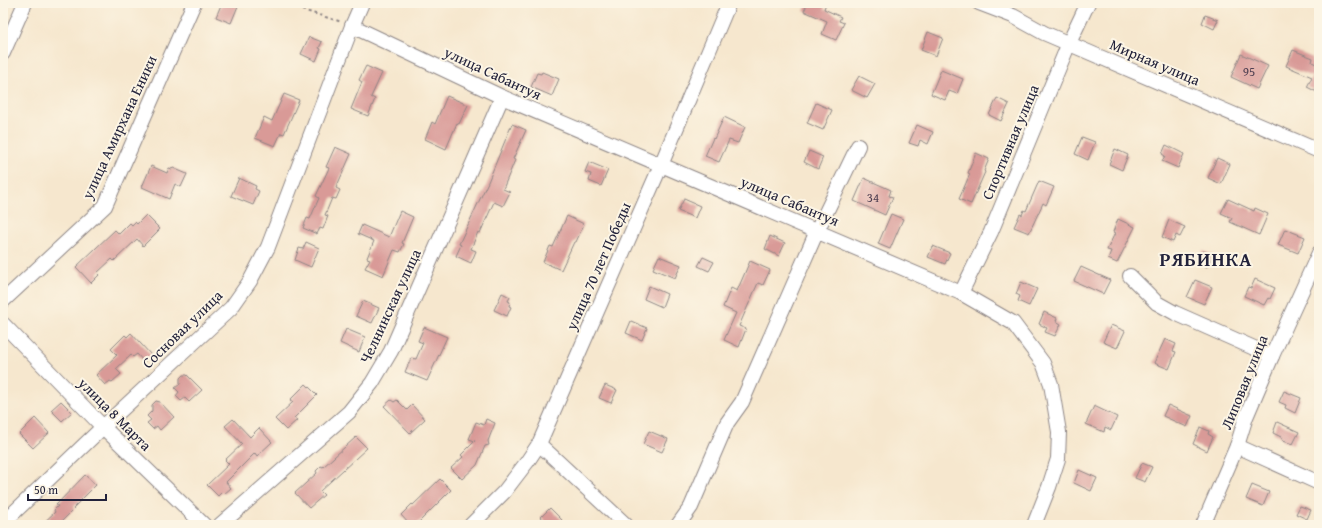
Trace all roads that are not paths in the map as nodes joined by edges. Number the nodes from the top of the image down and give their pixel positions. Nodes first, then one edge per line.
1 (25, 3) edge
2 (194, 3) edge
3 (362, 3) edge
4 (729, 3) edge
5 (979, 3) edge
6 (1088, 3) edge
7 (352, 26) junction
8 (1069, 43) junction
9 (3, 53) edge
10 (502, 97) junction
11 (858, 146) dead end
12 (1319, 151) edge
13 (661, 165) junction
14 (817, 231) junction
15 (1319, 253) edge
16 (1130, 276) dead end
17 (961, 293) junction
18 (3, 301) edge
19 (3, 324) edge
20 (1272, 356) junction
21 (103, 427) junction
22 (539, 444) junction
23 (1237, 446) junction
24 (1319, 483) edge
25 (3, 523) edge
26 (204, 525) edge
27 (220, 525) edge
28 (471, 525) edge
29 (626, 525) edge
30 (678, 525) edge
31 (1034, 525) edge
32 (1203, 525) edge

1 - 9 street
2 - 18 street, улица Амирхана Еники
3 - 7 street, Сосновая улица
4 - 13 street, улица 70 лет Победы
5 - 8 street, Мирная улица
6 - 8 street, Спортивная улица
7 - 10 street, улица Сабантуя
7 - 21 street, Сосновая улица
8 - 12 street, Мирная улица
8 - 17 street, Спортивная улица
10 - 13 street, улица Сабантуя
10 - 27 street, Челнинская улица
11 - 14 street
13 - 14 street, улица Сабантуя
13 - 22 street, улица 70 лет Победы
14 - 17 street, улица Сабантуя
14 - 30 street
15 - 20 street, Липовая улица
16 - 20 street
17 - 31 street, улица Сабантуя
19 - 21 street, улица 8 Марта
20 - 23 street, Липовая улица
21 - 25 street, Сосновая улица
21 - 26 street, улица 8 Марта
22 - 28 street, улица 70 лет Победы
22 - 29 street
23 - 24 street
23 - 32 street, Липовая улица

